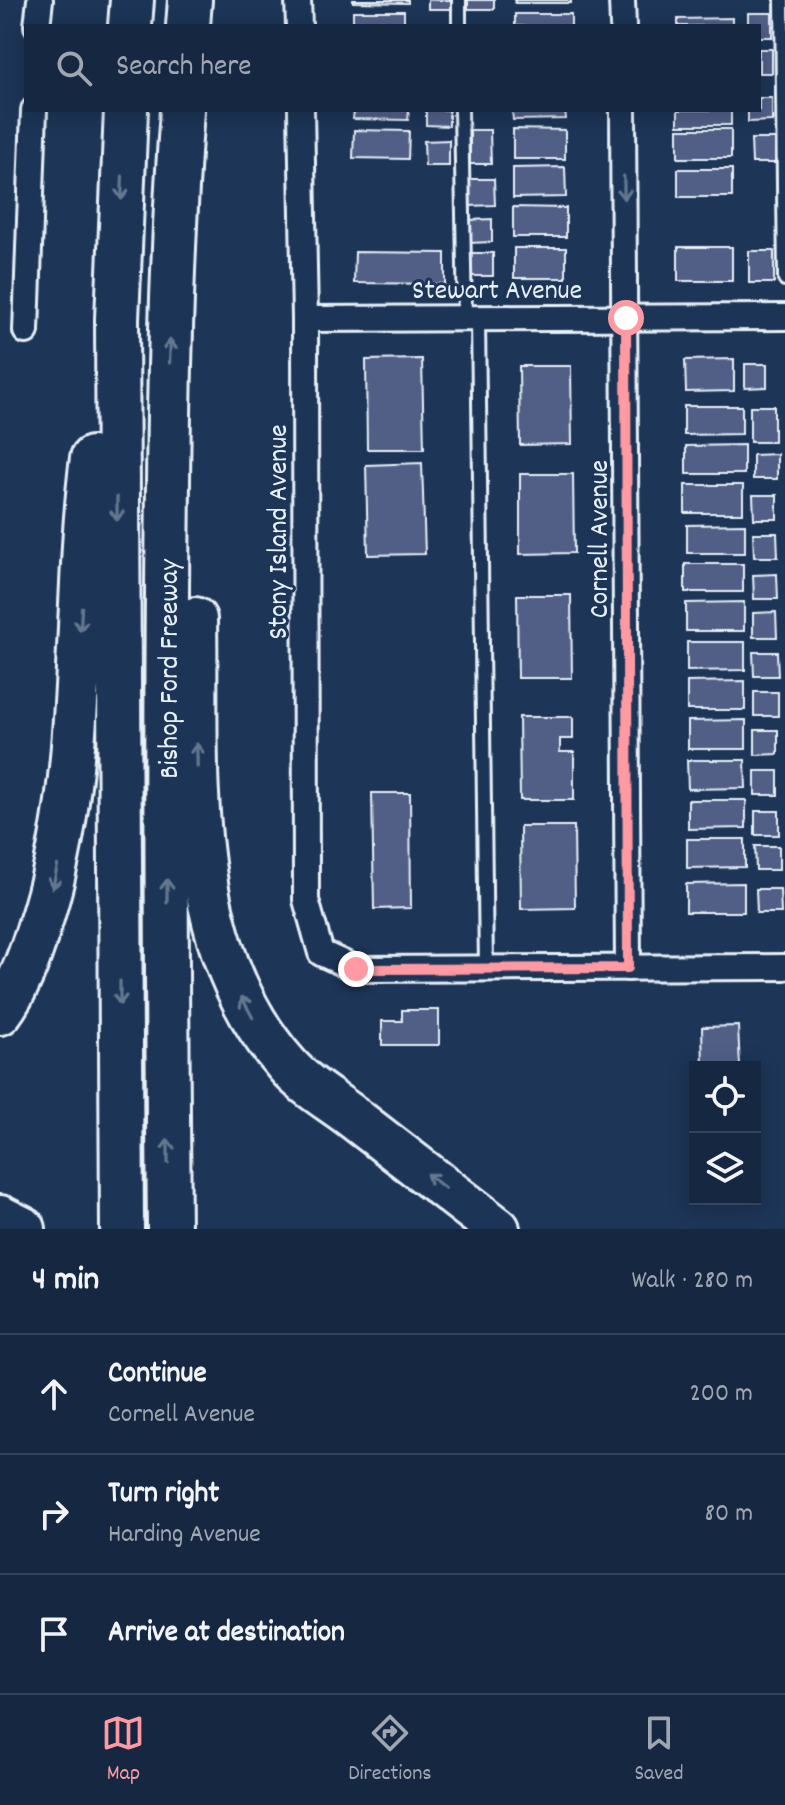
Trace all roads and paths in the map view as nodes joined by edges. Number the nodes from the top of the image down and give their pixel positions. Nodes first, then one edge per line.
1 (40, 0) edge
2 (132, 0) edge
3 (190, 0) edge
4 (298, 0) edge
5 (459, 0) edge
6 (622, 0) edge
7 (782, 0) edge
8 (37, 24) edge
9 (130, 24) edge
10 (188, 24) edge
11 (299, 24) edge
12 (459, 24) edge
13 (623, 24) edge
14 (34, 112) edge
15 (126, 112) edge
16 (182, 112) edge
17 (301, 112) edge
18 (461, 112) edge
19 (623, 112) edge
20 (785, 279) edge
21 (785, 317) edge
22 (471, 318) junction
23 (626, 318) junction
24 (117, 319) junction
25 (305, 319) junction
26 (26, 331) dead end
27 (168, 401) junction
28 (785, 967) edge
29 (486, 968) junction
30 (628, 968) junction
31 (0, 1013) edge
32 (0, 1217) edge
33 (24, 1229) edge
34 (122, 1229) edge
35 (169, 1229) edge
36 (498, 1229) edge

1 - 8 street
2 - 9 highway
3 - 10 highway
4 - 11 street
5 - 12 lane
6 - 13 street
7 - 20 lane
14 - 26 street
15 -> 24 highway, Bishop Ford Freeway
27 -> 16 highway, Bishop Ford Freeway
17 - 25 street, Stony Island Avenue
18 - 22 lane
19 -> 23 street, Cornell Avenue
21 - 23 street, Stewart Avenue
22 - 23 street, Stewart Avenue
22 - 25 street, Stewart Avenue
22 - 29 lane
23 - 30 street, Cornell Avenue
24 -> 31 highway
24 -> 34 highway, Bishop Ford Freeway
25 - 29 street, Stony Island Avenue
35 -> 27 highway, Bishop Ford Freeway
36 -> 27 highway
28 - 30 street
29 - 30 street
32 - 33 highway

